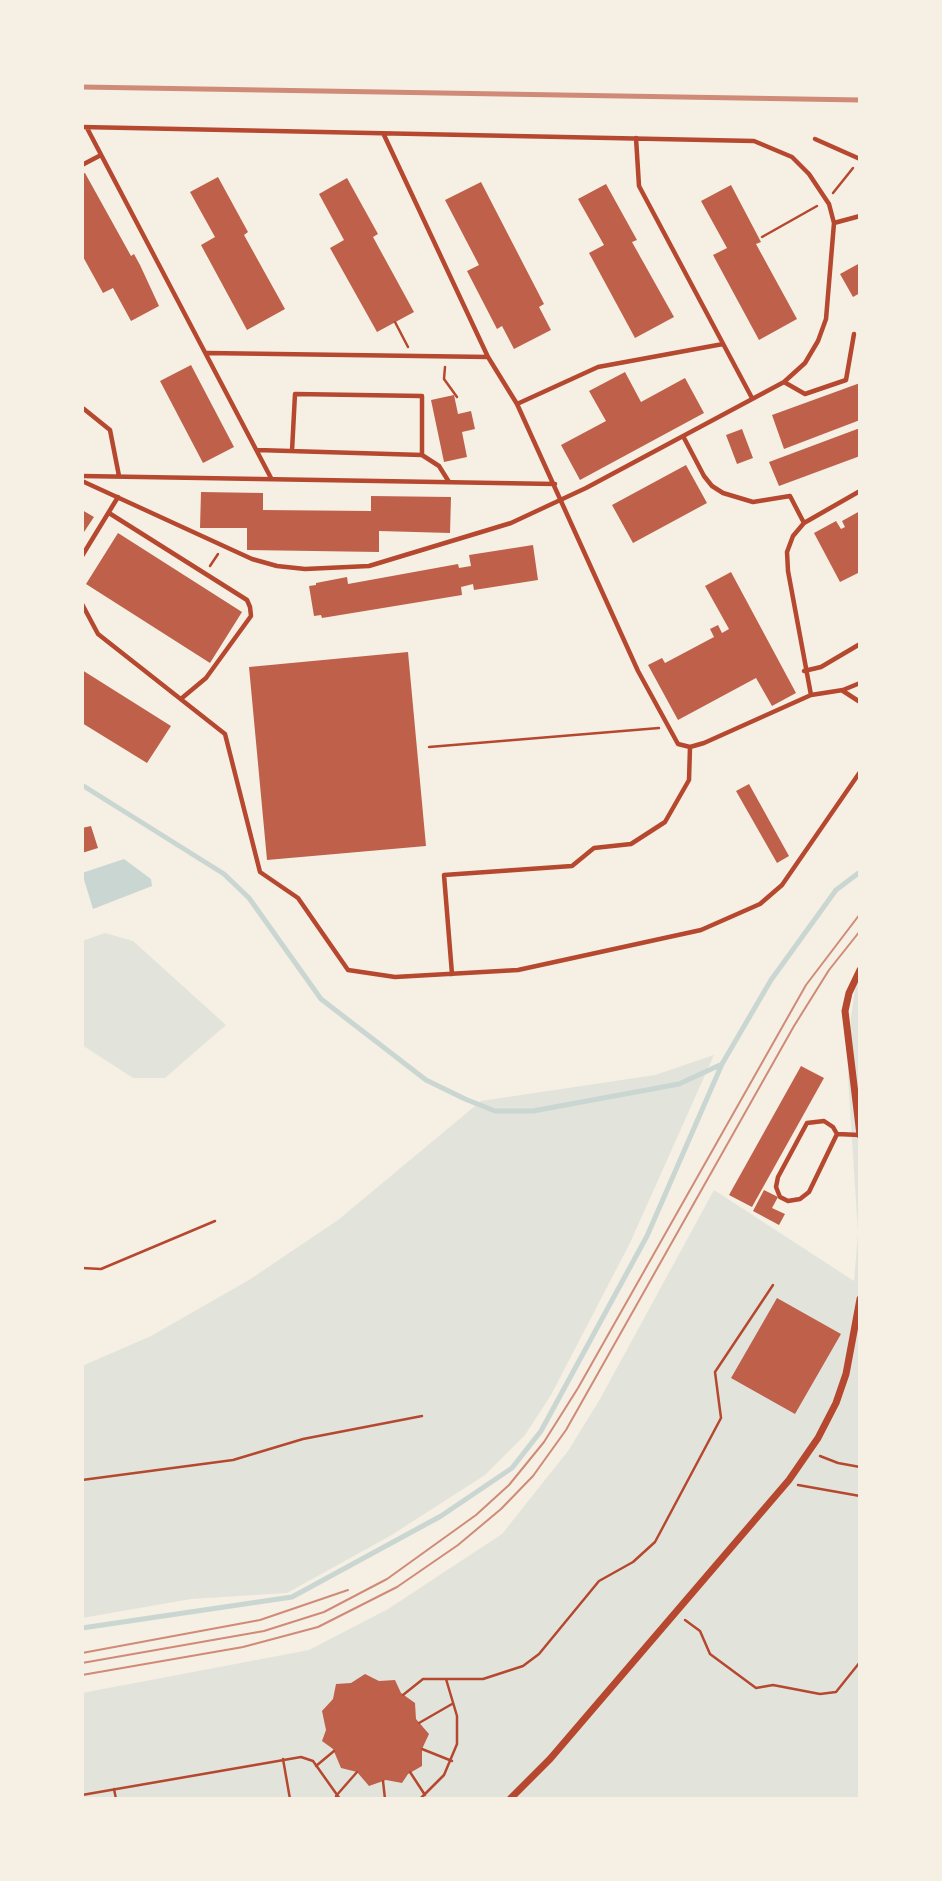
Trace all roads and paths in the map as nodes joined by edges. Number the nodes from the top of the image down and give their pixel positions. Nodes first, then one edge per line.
1 (84, 127) edge
2 (384, 135) junction
3 (636, 138) junction
4 (815, 139) dead end
5 (102, 156) junction
6 (860, 159) edge
7 (82, 165) edge
8 (827, 200) junction
9 (860, 216) edge
10 (834, 223) junction
11 (762, 237) dead end
12 (395, 322) dead end
13 (855, 334) dead end
14 (724, 344) junction
15 (207, 353) junction
16 (413, 356) junction
17 (445, 356) junction
18 (488, 357) junction
19 (784, 382) junction
20 (457, 397) dead end
21 (752, 398) junction
22 (517, 404) junction
23 (84, 408) dead end
24 (684, 436) junction
25 (257, 450) junction
26 (292, 451) junction
27 (422, 455) junction
28 (120, 476) junction
29 (82, 478) edge
30 (271, 478) junction
31 (449, 482) junction
32 (555, 484) junction
33 (860, 492) edge
34 (118, 497) junction
35 (562, 500) junction
36 (109, 513) junction
37 (804, 523) junction
38 (224, 546) junction
39 (82, 556) edge
40 (205, 574) junction
41 (82, 604) edge
42 (860, 644) edge
43 (804, 671) junction
44 (860, 683) edge
45 (843, 690) junction
46 (811, 695) junction
47 (182, 698) junction
48 (860, 702) edge
49 (668, 728) junction
50 (429, 747) dead end
51 (690, 747) junction
52 (860, 772) edge
53 (860, 970) edge
54 (452, 974) junction
55 (837, 1134) junction
56 (860, 1135) edge
57 (215, 1221) dead end
58 (82, 1268) edge
59 (773, 1285) dead end
60 (860, 1298) edge
61 (422, 1416) dead end
62 (806, 1456) junction
63 (860, 1466) edge
64 (789, 1479) junction
65 (82, 1480) edge
66 (860, 1496) edge
67 (676, 1613) junction
68 (860, 1662) edge
69 (446, 1679) junction
70 (403, 1695) dead end
71 (454, 1704) junction
72 (419, 1723) dead end
73 (422, 1749) dead end
74 (334, 1751) dead end
75 (284, 1759) junction
76 (452, 1760) junction
77 (316, 1766) junction
78 (357, 1772) dead end
79 (410, 1772) dead end
80 (383, 1781) dead end
81 (114, 1789) junction
82 (82, 1795) edge
83 (425, 1795) junction
84 (338, 1798) edge
85 (116, 1799) edge
86 (223, 1799) edge
87 (229, 1799) edge
88 (290, 1799) edge
89 (385, 1799) edge
90 (420, 1799) edge
91 (510, 1799) edge

1 - 2 lane
1 - 5 lane
2 - 3 lane
2 - 18 lane
3 - 8 lane
3 - 14 lane
4 - 6 lane
5 - 7 lane
5 - 15 lane
6 - 8 path
8 - 10 lane
8 - 11 path
9 - 10 lane
10 - 19 lane
12 - 16 path
13 - 19 lane
14 - 21 lane
14 - 22 lane
15 - 16 lane
15 - 25 lane
16 - 17 lane
17 - 18 lane
17 - 20 path
18 - 22 lane
19 - 21 lane
21 - 24 lane
22 - 32 lane
23 - 28 lane
24 - 35 lane
24 - 37 lane
25 - 26 lane
25 - 30 lane
26 - 27 lane
26 - 27 lane
27 - 31 lane
28 - 29 lane
28 - 30 lane
29 - 34 lane
30 - 31 lane
31 - 32 lane
32 - 35 lane
33 - 37 lane
34 - 36 lane
34 - 38 lane
35 - 38 lane
35 - 49 lane
36 - 39 lane
36 - 40 lane
37 - 43 lane
38 - 40 path
40 - 47 lane
41 - 47 lane
42 - 43 lane
43 - 46 lane
44 - 45 lane
45 - 46 lane
45 - 48 lane
46 - 51 lane
47 - 54 lane
49 - 50 path
49 - 51 lane
51 - 54 lane
52 - 54 lane
53 - 56 street
55 - 55 lane
55 - 56 lane
57 - 58 path
59 - 69 path
60 - 62 street
61 - 65 path
62 - 63 path
62 - 64 street
64 - 66 path
64 - 67 street
67 - 68 path
67 - 91 street
69 - 70 path
69 - 71 path
71 - 72 path
71 - 76 path
73 - 76 path
74 - 77 path
75 - 77 path
75 - 81 path
75 - 88 path
76 - 83 path
77 - 84 path
78 - 84 path
79 - 83 path
80 - 89 path
81 - 82 path
81 - 85 path
83 - 90 path
86 - 87 path

